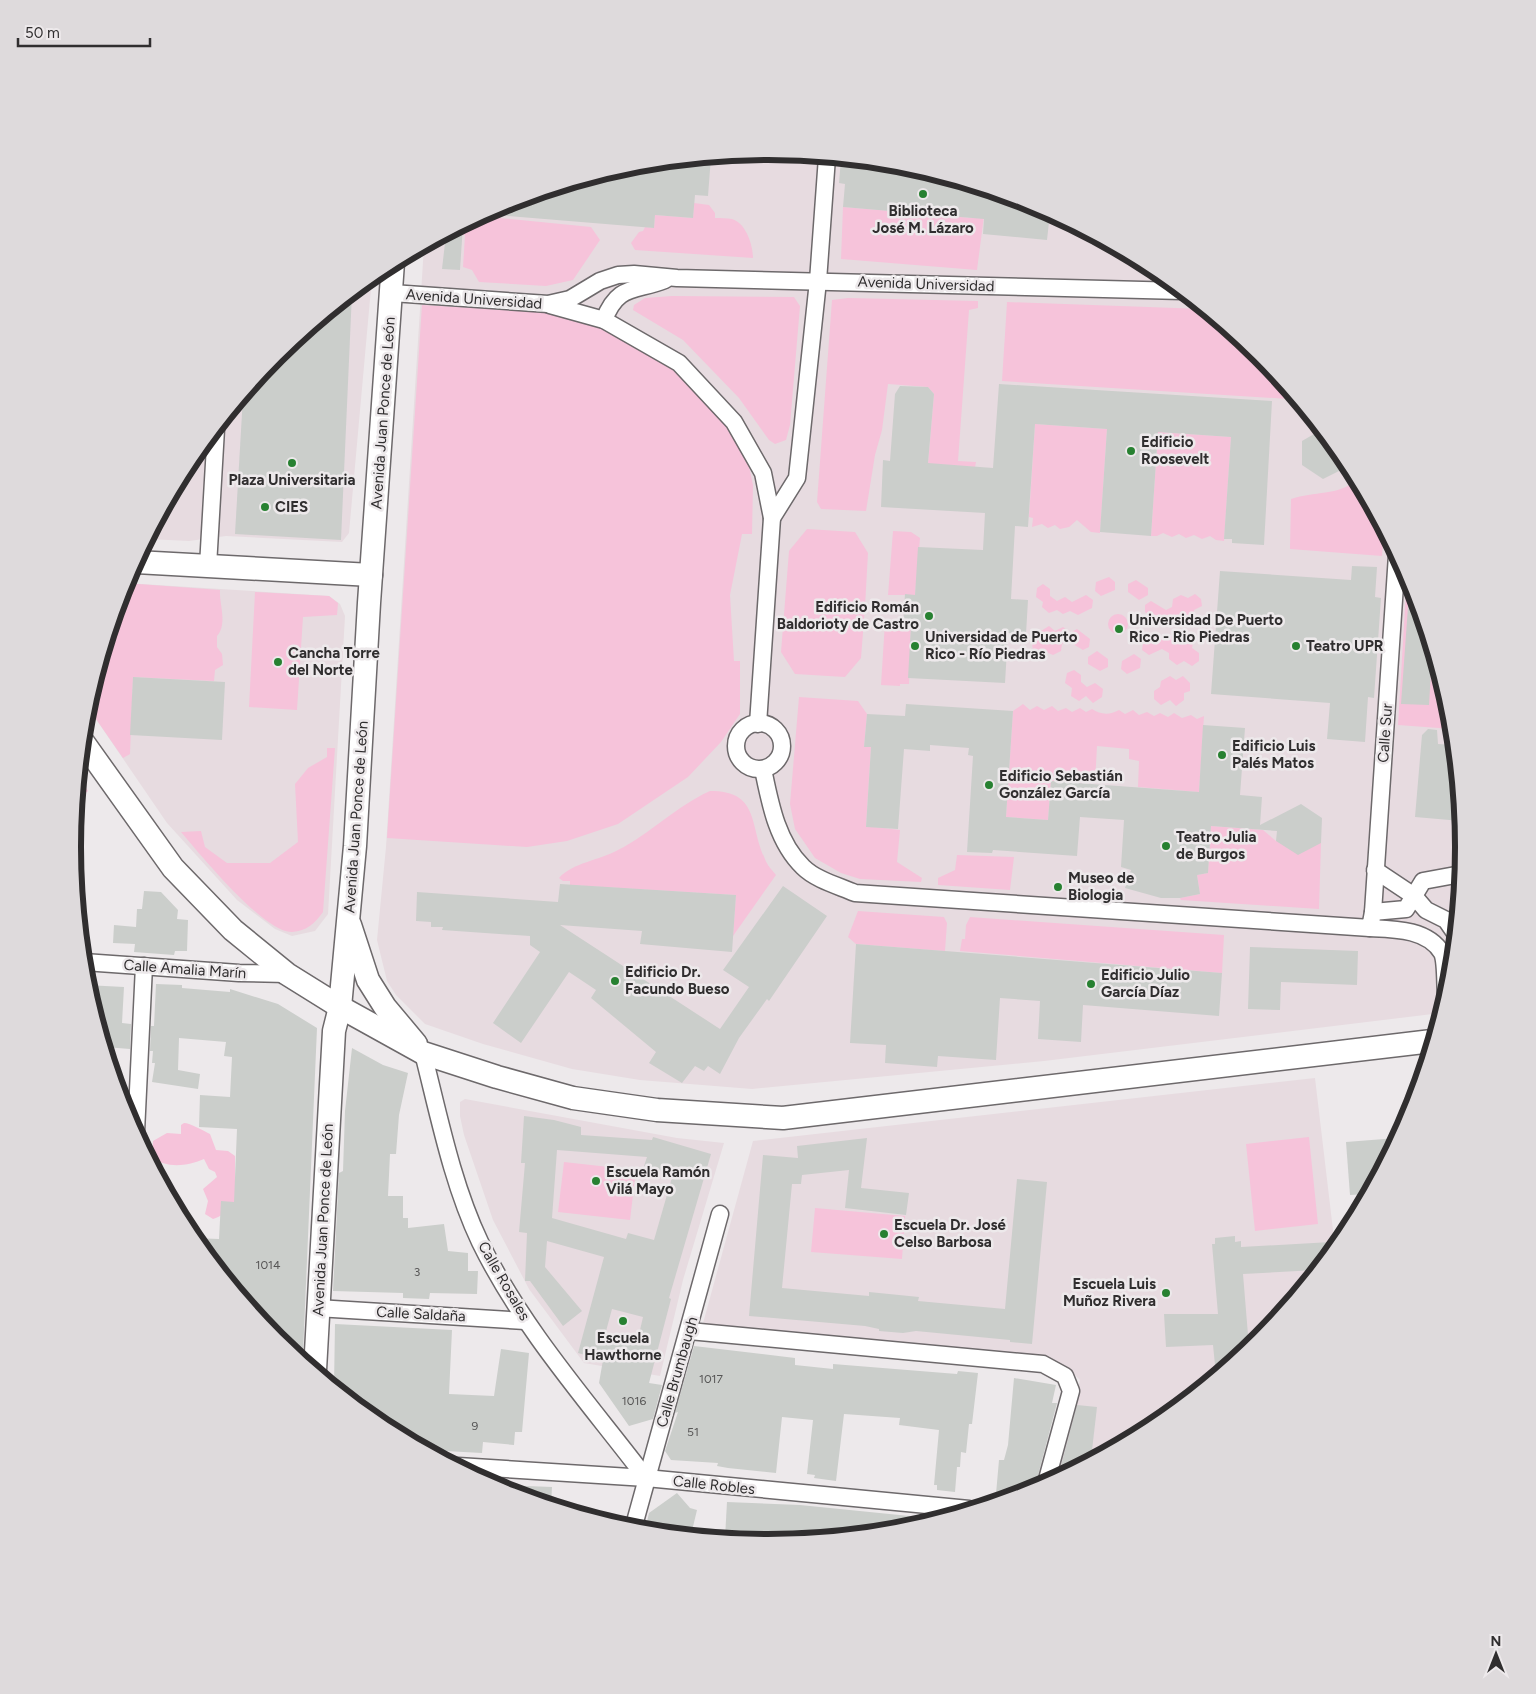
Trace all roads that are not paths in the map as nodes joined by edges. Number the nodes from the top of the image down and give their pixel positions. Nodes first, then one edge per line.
1 (827, 163) edge
2 (393, 271) edge
3 (669, 278) junction
4 (818, 281) junction
5 (1170, 291) edge
6 (392, 293) junction
7 (548, 304) junction
8 (604, 320) junction
9 (215, 440) edge
10 (772, 518) junction
11 (143, 562) edge
12 (208, 566) junction
13 (1396, 570) edge
14 (371, 575) junction
15 (758, 724) junction
16 (88, 749) edge
17 (763, 769) junction
18 (1375, 870) junction
19 (1454, 875) edge
20 (1414, 896) junction
21 (348, 920) junction
22 (1372, 920) junction
23 (1450, 926) edge
24 (91, 962) edge
25 (144, 966) junction
26 (1444, 968) edge
27 (287, 974) junction
28 (340, 1007) junction
29 (1426, 1042) edge
30 (422, 1053) junction
31 (137, 1116) edge
32 (720, 1214) dead end
33 (317, 1308) junction
34 (525, 1321) junction
35 (689, 1331) junction
36 (315, 1363) edge
37 (473, 1467) edge
38 (1049, 1473) edge
39 (646, 1478) junction
40 (952, 1508) edge
41 (635, 1521) edge

1 - 4 street
2 - 6 street, Avenida Juan Ponce de León
3 - 4 street, Avenida Universidad
3 - 7 street, Avenida Universidad
3 - 8 street, Avenida Universidad
4 - 5 street, Avenida Universidad
4 - 10 street
6 - 7 street, Avenida Universidad
6 - 14 street, Avenida Juan Ponce de León
7 - 8 street
8 - 10 street
9 - 12 street
10 - 15 street
11 - 12 street
12 - 14 street
13 - 18 street, Calle Sur
14 - 21 street, Avenida Juan Ponce de León
15 - 17 street
15 - 17 street
16 - 27 street
17 - 22 street
18 - 20 street
18 - 22 street, Calle Sur
19 - 20 street
20 - 22 street
20 - 23 street
21 - 28 street, Avenida Juan Ponce de León
21 - 30 street
22 - 26 street
24 - 25 street, Calle Amalia Marín
25 - 27 street, Calle Amalia Marín
25 - 31 street
27 - 28 street
28 - 30 street
28 - 33 street, Avenida Juan Ponce de León
29 - 30 street
30 - 34 street, Calle Rosales
32 - 35 street, Calle Brumbaugh
33 - 34 street, Calle Saldaña
33 - 36 street, Avenida Juan Ponce de León
34 - 39 street, Calle Rosales
35 - 38 street
35 - 39 street, Calle Brumbaugh
37 - 39 street, Calle Robles
39 - 40 street, Calle Robles
39 - 41 street, Calle Brumbaugh

